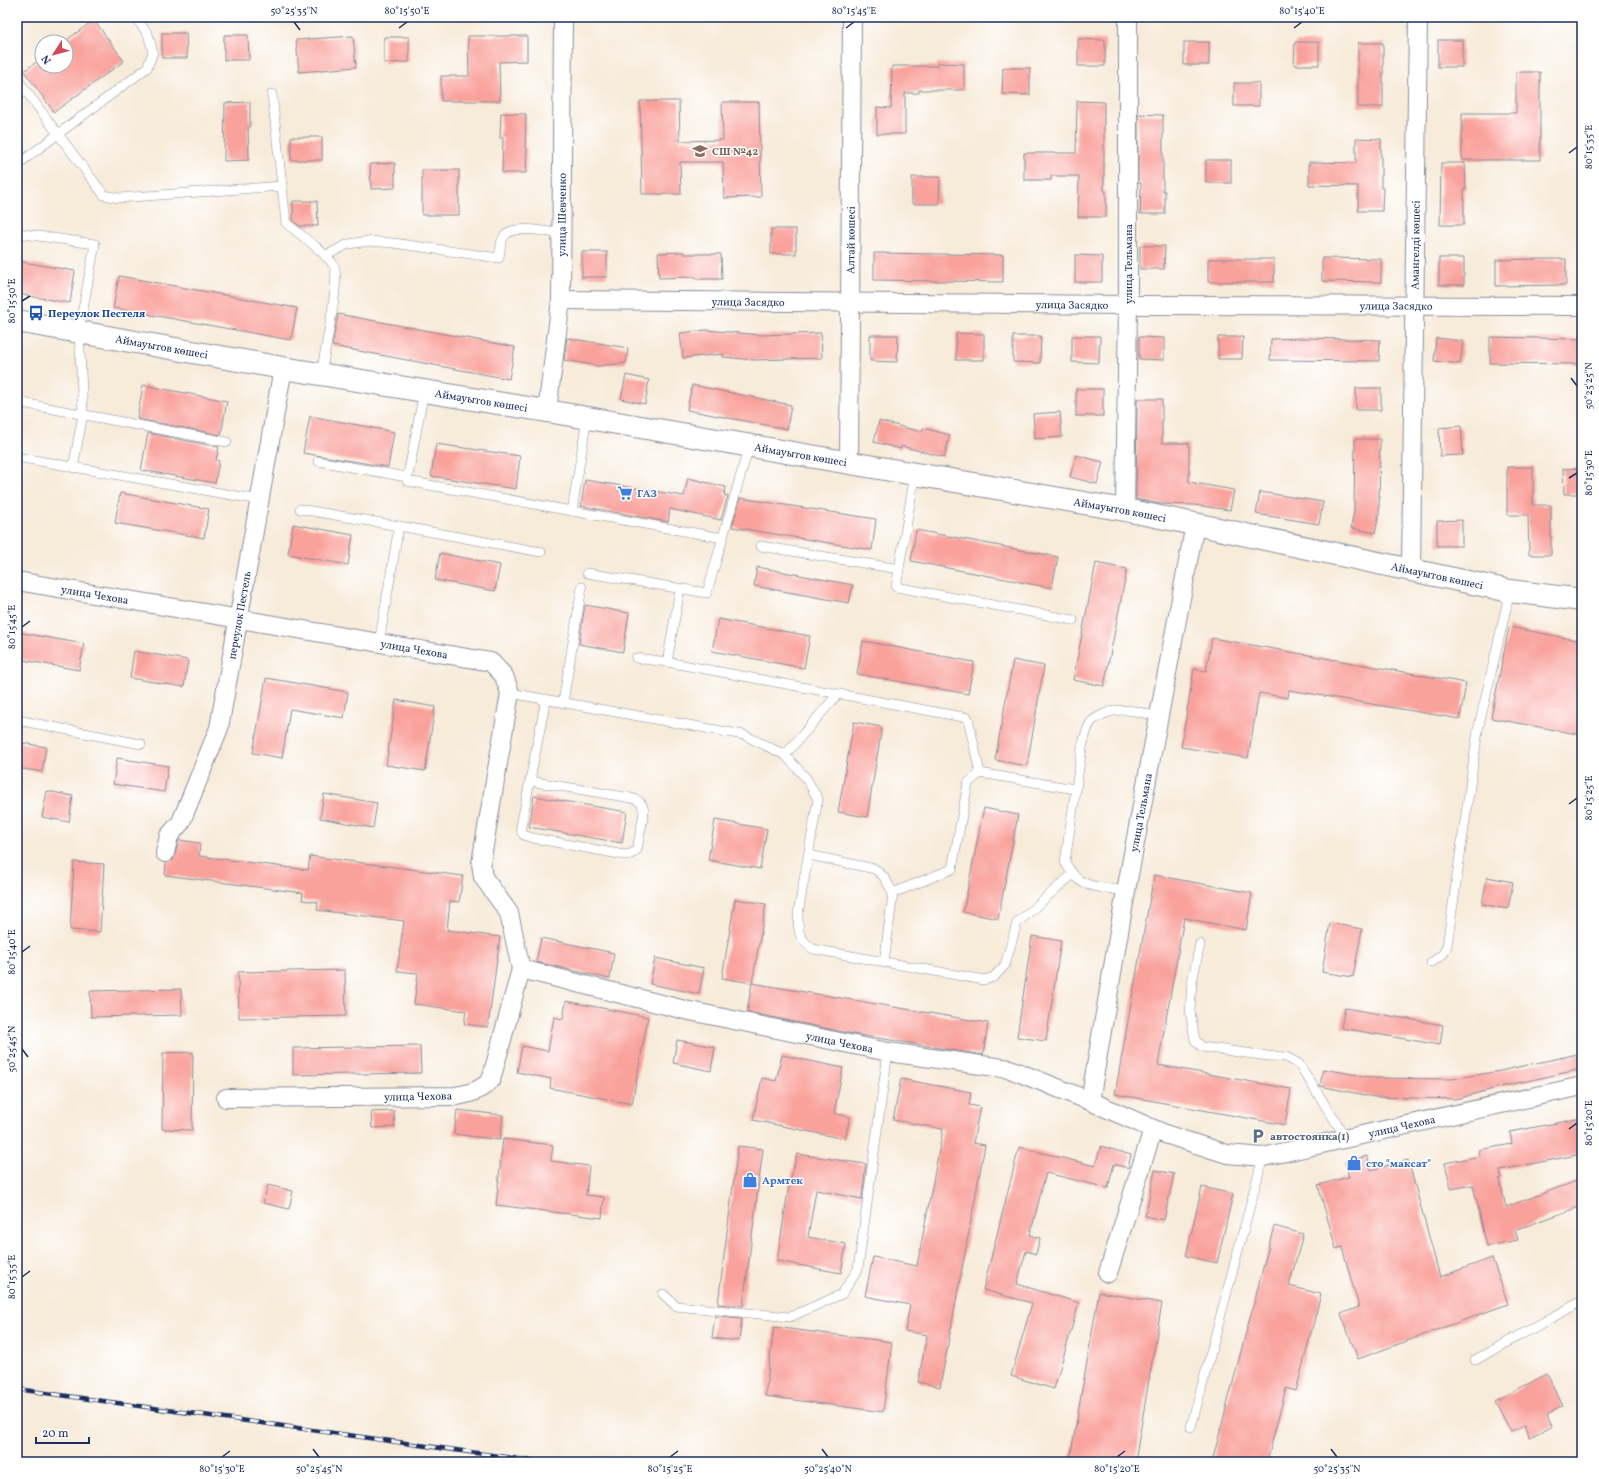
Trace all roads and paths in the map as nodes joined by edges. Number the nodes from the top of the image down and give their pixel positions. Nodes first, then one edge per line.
1 (135, 17) edge
2 (563, 17) edge
3 (852, 17) edge
4 (1128, 17) edge
5 (1418, 17) edge
6 (17, 79) edge
7 (272, 94) dead end
8 (58, 134) junction
9 (17, 165) edge
10 (282, 186) junction
11 (17, 233) edge
12 (562, 234) junction
13 (324, 256) junction
14 (561, 300) junction
15 (849, 302) junction
16 (1128, 305) junction
17 (1415, 306) junction
18 (1582, 306) edge
19 (17, 321) edge
20 (79, 331) junction
21 (283, 368) junction
22 (321, 374) junction
23 (424, 391) junction
24 (17, 402) edge
25 (547, 411) junction
26 (82, 414) junction
27 (587, 418) junction
28 (228, 442) dead end
29 (749, 446) junction
30 (17, 457) edge
31 (318, 461) dead end
32 (848, 463) junction
33 (73, 468) junction
34 (915, 474) junction
35 (407, 477) junction
36 (260, 500) junction
37 (300, 509) dead end
38 (1125, 510) junction
39 (572, 511) junction
40 (1195, 524) junction
41 (399, 526) junction
42 (723, 538) junction
43 (761, 546) dead end
44 (541, 552) dead end
45 (899, 569) junction
46 (1411, 569) junction
47 (587, 573) dead end
48 (17, 581) edge
49 (582, 588) dead end
50 (680, 589) junction
51 (1510, 590) junction
52 (1582, 600) edge
53 (240, 618) junction
54 (1073, 620) dead end
55 (379, 643) junction
56 (636, 658) dead end
57 (667, 662) junction
58 (510, 693) junction
59 (837, 695) junction
60 (546, 699) junction
61 (563, 702) junction
62 (1159, 717) junction
63 (17, 720) edge
64 (141, 744) dead end
65 (785, 755) junction
66 (980, 773) junction
67 (530, 781) junction
68 (1075, 789) junction
69 (165, 853) dead end
70 (809, 855) junction
71 (1073, 874) junction
72 (1126, 891) junction
73 (893, 893) junction
74 (1200, 944) dead end
75 (884, 963) junction
76 (1431, 963) dead end
77 (521, 969) junction
78 (888, 1052) junction
79 (1582, 1086) edge
80 (226, 1098) dead end
81 (1090, 1101) junction
82 (1153, 1129) junction
83 (1346, 1138) junction
84 (1263, 1157) junction
85 (1108, 1273) dead end
86 (663, 1294) dead end
87 (1582, 1301) edge
88 (1475, 1360) dead end
89 (1191, 1427) dead end

1 - 8 lane
2 - 12 street, улица Шевченко
3 - 15 street, Алтай көшесі
4 - 16 street, улица Тельмана
5 - 17 street, Амангелді көшесі
6 - 8 lane
7 - 10 lane
8 - 9 lane
8 - 10 lane
10 - 13 lane
11 - 20 lane
12 - 13 lane
12 - 14 street, улица Шевченко
13 - 22 lane
14 - 15 street, улица Засядко
14 - 25 street, улица Шевченко
15 - 16 street, улица Засядко
15 - 32 street, Алтай көшесі
16 - 17 street, улица Засядко
16 - 38 street, улица Тельмана
17 - 18 street, улица Засядко
17 - 46 street, Амангелді көшесі
19 - 20 street, Аймауытов көшесі
20 - 21 street, Аймауытов көшесі
20 - 26 lane
21 - 22 street, Аймауытов көшесі
21 - 36 street, переулок Пестель
22 - 23 street, Аймауытов көшесі
23 - 25 street, Аймауытов көшесі
23 - 35 lane
24 - 26 lane
25 - 27 street, Аймауытов көшесі
26 - 28 lane
26 - 33 lane
27 - 29 street, Аймауытов көшесі
27 - 39 lane
29 - 32 street, Аймауытов көшесі
29 - 42 lane
30 - 33 lane
31 - 35 lane
32 - 34 street, Аймауытов көшесі
33 - 36 lane
34 - 38 street, Аймауытов көшесі
34 - 45 lane
35 - 39 lane
36 - 53 street, переулок Пестель
37 - 41 lane
38 - 40 street, Аймауытов көшесі
39 - 42 lane
40 - 46 street, Аймауытов көшесі
40 - 62 street, улица Тельмана
41 - 44 lane
41 - 55 lane
42 - 50 lane
43 - 45 lane
45 - 54 lane
46 - 51 street, Аймауытов көшесі
47 - 50 lane
48 - 53 street, улица Чехова
49 - 61 lane
50 - 57 lane
51 - 52 street, Аймауытов көшесі
51 - 76 lane
53 - 55 street, улица Чехова
53 - 69 street, переулок Пестель
55 - 58 street, улица Чехова
56 - 57 lane
57 - 59 lane
58 - 60 lane
58 - 77 street, улица Чехова
59 - 65 lane
59 - 66 lane
60 - 61 lane
60 - 67 lane
61 - 65 lane
62 - 68 lane
62 - 72 street, улица Тельмана
63 - 64 lane
65 - 70 lane
66 - 68 lane
66 - 73 lane
67 - 67 lane
68 - 71 lane
70 - 73 lane
70 - 75 lane
71 - 72 lane
71 - 75 lane
72 - 81 street, улица Тельмана
73 - 75 lane
74 - 83 lane
77 - 78 street, улица Чехова
77 - 80 street, улица Чехова
78 - 81 street, улица Чехова
78 - 86 lane
79 - 83 street, улица Чехова
81 - 82 street, улица Чехова
82 - 84 street, улица Чехова
82 - 85 street
83 - 84 street, улица Чехова
84 - 89 lane
87 - 88 lane

